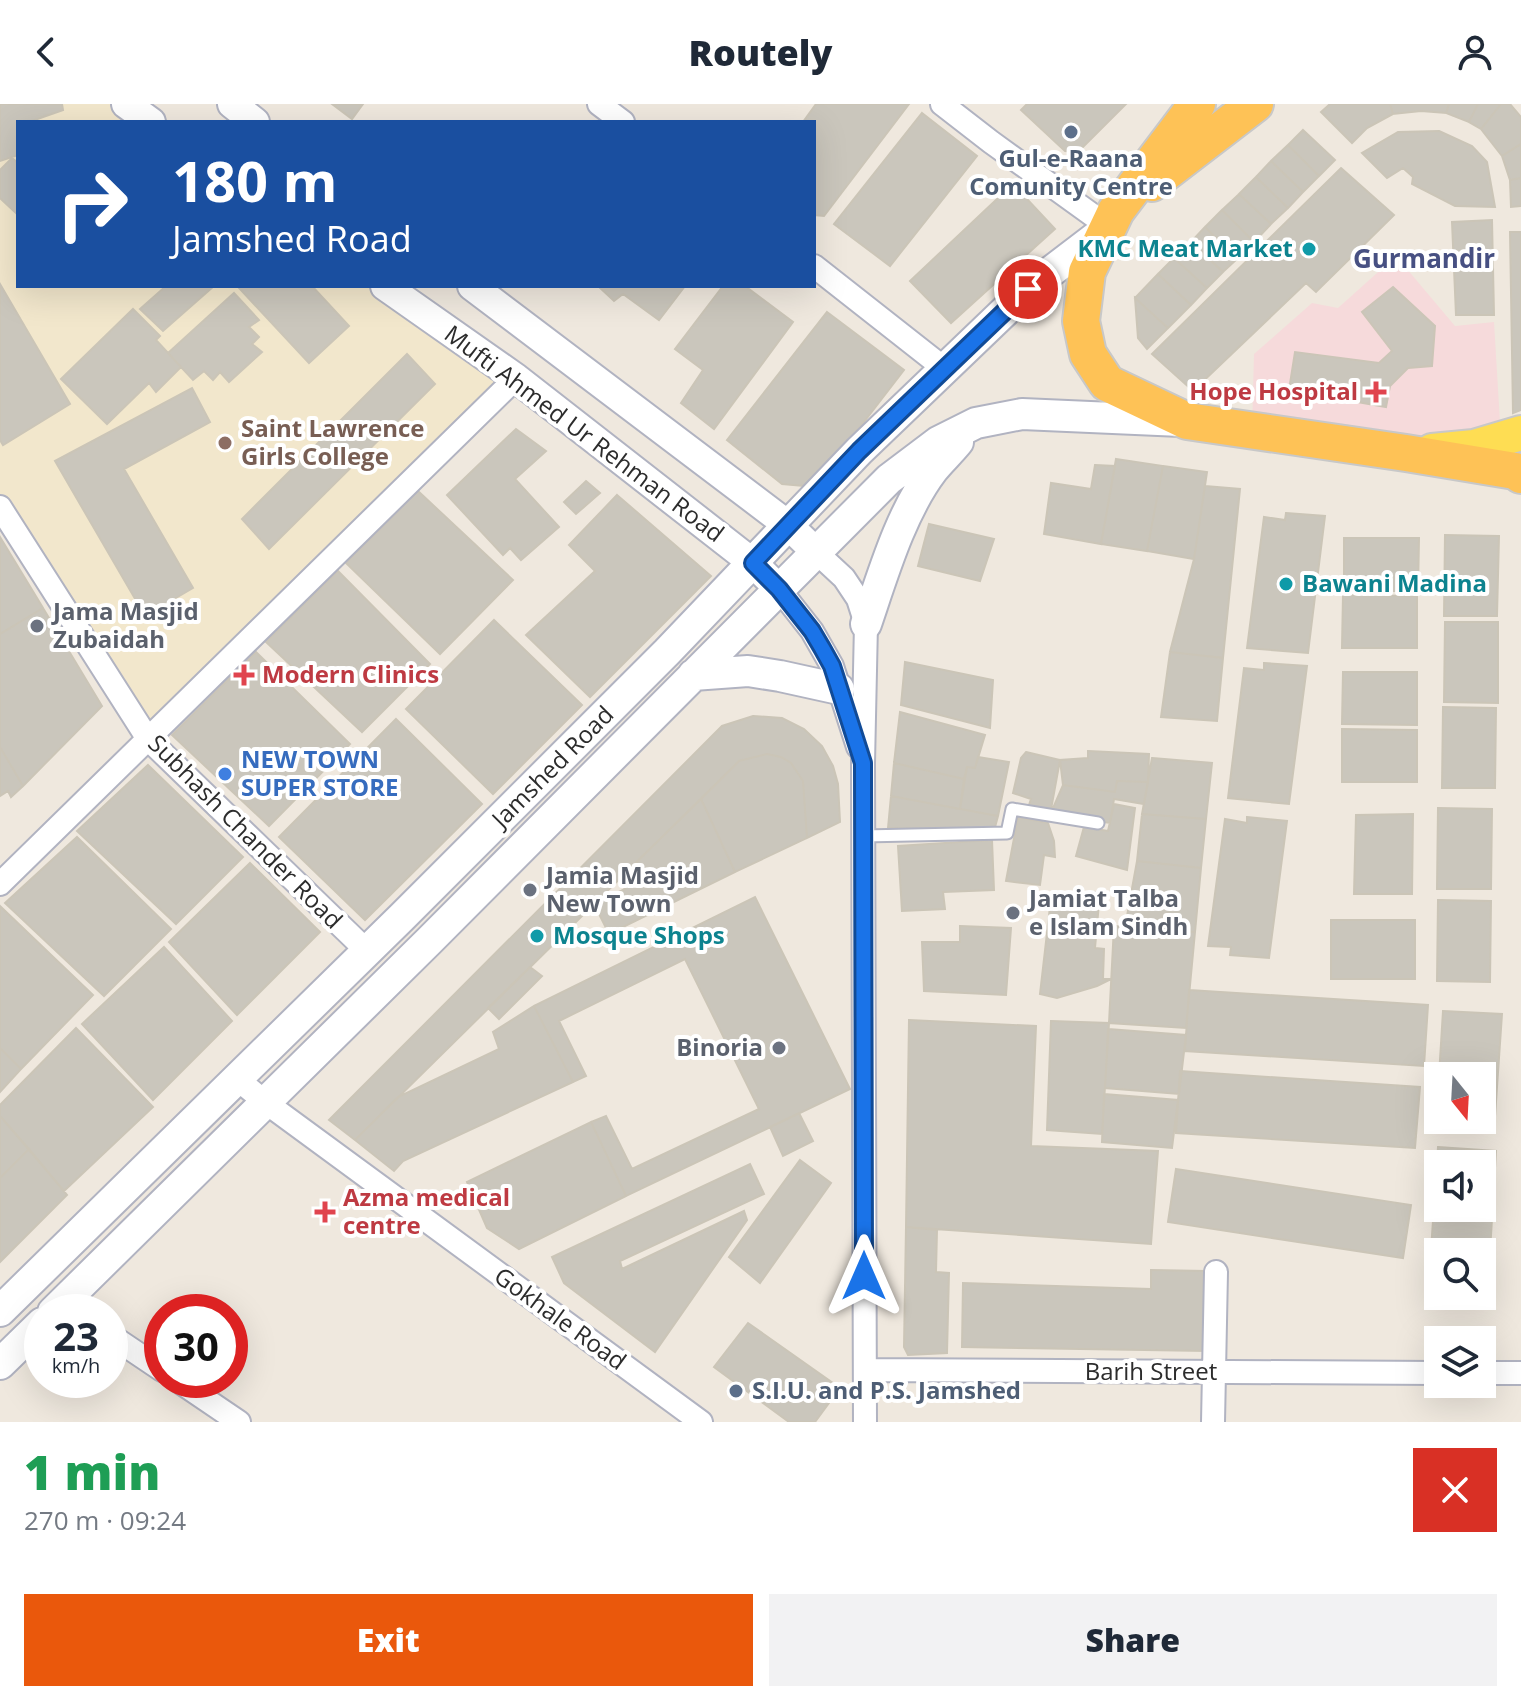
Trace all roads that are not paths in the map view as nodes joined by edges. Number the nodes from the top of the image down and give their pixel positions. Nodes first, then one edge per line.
1 (126, 104) edge
2 (232, 104) edge
3 (599, 104) edge
4 (942, 104) edge
5 (1229, 104) edge
6 (1255, 104) edge
7 (1183, 110) edge
8 (148, 120) edge
9 (252, 120) edge
10 (620, 120) edge
11 (1112, 219) junction
12 (816, 268) edge
13 (388, 288) edge
14 (475, 288) edge
15 (945, 369) junction
16 (516, 378) junction
17 (1187, 421) junction
18 (976, 423) junction
19 (1521, 433) edge
20 (1406, 453) junction
21 (1521, 475) edge
22 (0, 507) edge
23 (788, 525) junction
24 (816, 552) junction
25 (753, 563) junction
26 (779, 589) junction
27 (866, 624) junction
28 (693, 675) junction
29 (839, 689) junction
30 (148, 739) junction
31 (863, 763) junction
32 (1098, 823) dead end
33 (863, 836) junction
34 (0, 884) edge
35 (367, 951) junction
36 (236, 1078) junction
37 (265, 1102) junction
38 (1216, 1272) dead end
39 (76, 1294) edge
40 (0, 1311) edge
41 (24, 1342) edge
42 (0, 1364) edge
43 (865, 1370) junction
44 (1214, 1372) junction
45 (1424, 1373) edge
46 (1496, 1373) edge
47 (1521, 1373) edge
48 (204, 1398) edge
49 (239, 1422) edge
50 (701, 1422) edge
51 (865, 1422) edge
52 (1213, 1422) edge

1 - 8 street
2 - 9 street
3 - 10 street
4 - 11 street
5 - 11 main road, Jamshed Road
6 - 11 highway
7 - 11 highway
11 - 15 main road, Jamshed Road
11 - 17 highway
12 - 15 street
13 - 16 street, Mufti Ahmed Ur Rehman Road
14 - 23 street, Mufti Ahmed Ur Rehman Road
15 - 23 main road, Jamshed Road
16 - 25 street, Mufti Ahmed Ur Rehman Road
16 - 30 street
17 - 18 main road, Jamshed Road
17 - 20 highway
18 - 24 main road, Jamshed Road
18 - 27 main road
19 - 20 main road
20 - 21 highway
22 - 30 street, Subhash Chander Road
23 - 24 street, Mufti Ahmed Ur Rehman Road
23 - 25 main road, Jamshed Road
24 - 26 main road, Jamshed Road
24 - 27 street
25 - 26 street, Mufti Ahmed Ur Rehman Road
25 - 35 main road, Jamshed Road
26 - 28 main road, Jamshed Road
26 - 29 street
27 - 31 street
28 - 29 main road
28 - 37 main road, Jamshed Road
29 - 31 street
30 - 34 street
30 - 35 street, Subhash Chander Road
31 - 33 street
32 - 33 lane
33 - 43 street
35 - 36 main road, Jamshed Road
36 - 37 street, Gokhale Road
36 - 40 main road, Jamshed Road
37 - 39 main road, Jamshed Road
37 - 50 street, Gokhale Road
38 - 44 street
41 - 42 main road, Jamshed Road
43 - 44 street, Barih Street
43 - 51 street
44 - 45 street, Barih Street
44 - 52 street
46 - 47 street
48 - 49 street

